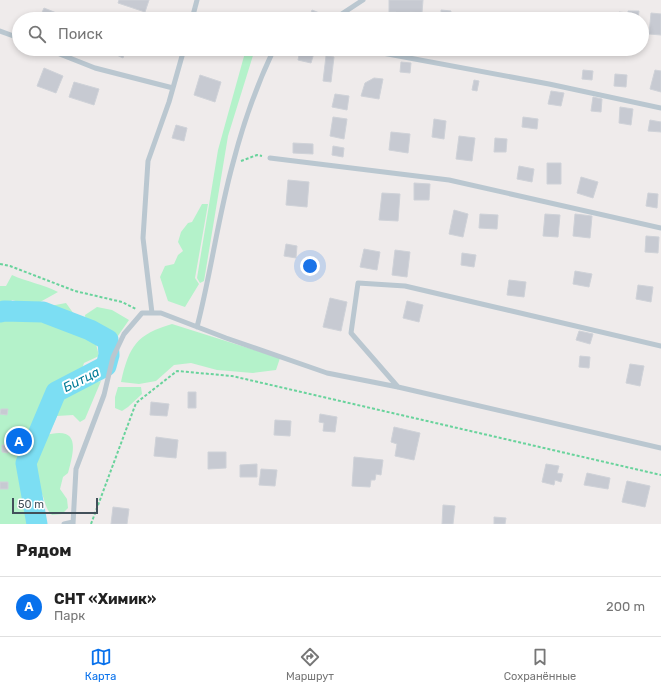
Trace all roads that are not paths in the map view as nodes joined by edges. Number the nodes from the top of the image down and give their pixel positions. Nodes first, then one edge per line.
1 (197, 0) edge
2 (364, 0) edge
3 (194, 12) edge
4 (345, 12) edge
5 (0, 30) edge
6 (12, 35) edge
7 (65, 56) edge
8 (182, 56) edge
9 (271, 56) edge
10 (399, 56) edge
11 (173, 88) junction
12 (661, 108) edge
13 (270, 158) road end
14 (661, 228) edge
15 (152, 313) junction
16 (197, 327) junction
17 (661, 346) edge
18 (398, 387) junction
19 (661, 448) edge
20 (73, 523) edge
21 (64, 524) edge

1 - 3 lane
2 - 4 lane
5 - 6 lane
7 - 11 lane
8 - 11 lane
9 - 16 lane
10 - 12 lane
11 - 15 lane
13 - 14 lane
15 - 16 lane
15 - 20 lane
16 - 18 lane
17 - 18 lane
18 - 19 lane
20 - 21 lane

